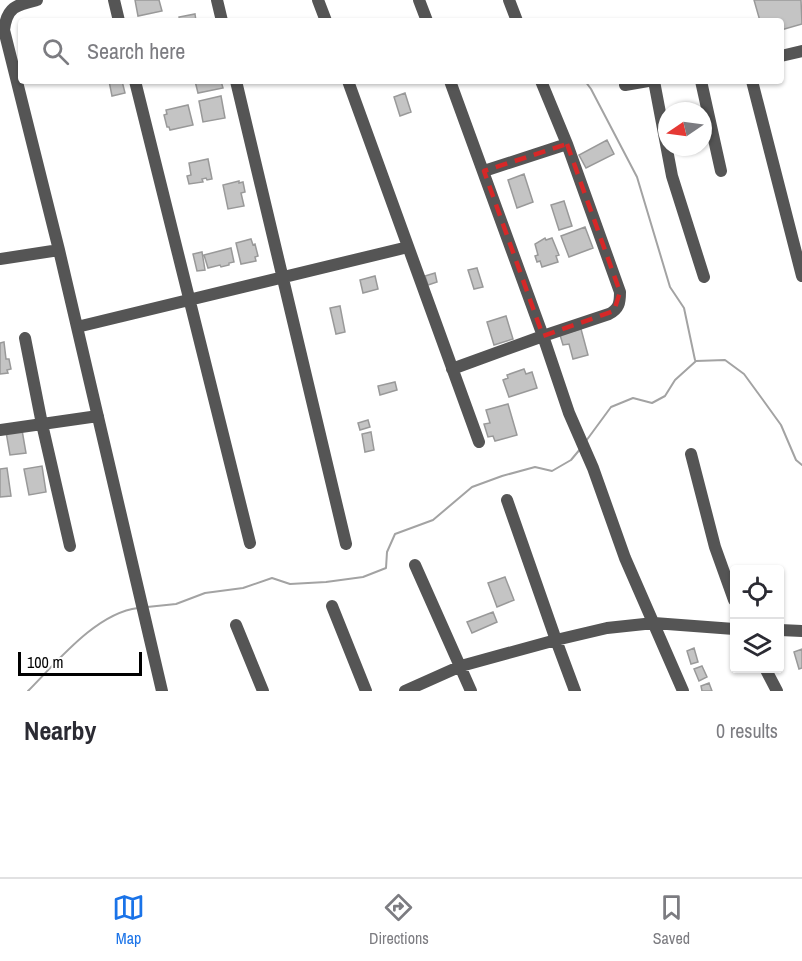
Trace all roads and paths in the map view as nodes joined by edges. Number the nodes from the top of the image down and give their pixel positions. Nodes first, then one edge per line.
1 (37, 0) edge
2 (114, 0) edge
3 (217, 0) edge
4 (318, 0) edge
5 (419, 0) edge
6 (508, 0) edge
7 (6, 11) edge
8 (119, 18) edge
9 (221, 18) edge
10 (325, 18) edge
11 (426, 18) edge
12 (516, 18) edge
13 (802, 51) edge
14 (784, 55) edge
15 (136, 84) edge
16 (237, 84) edge
17 (349, 84) edge
18 (451, 84) edge
19 (543, 84) edge
20 (631, 84) edge
21 (655, 84) edge
22 (702, 84) edge
23 (753, 84) edge
24 (625, 85) dead end
25 (567, 144) junction
26 (484, 171) junction
27 (721, 171) dead end
28 (408, 247) junction
29 (59, 250) junction
30 (0, 259) edge
31 (802, 276) edge
32 (284, 277) junction
33 (704, 277) dead end
34 (189, 300) junction
35 (77, 327) junction
36 (543, 336) junction
37 (25, 338) dead end
38 (452, 369) junction
39 (98, 416) junction
40 (42, 424) junction
41 (0, 430) edge
42 (479, 442) dead end
43 (691, 454) dead end
44 (507, 500) dead end
45 (250, 543) dead end
46 (346, 544) dead end
47 (70, 546) dead end
48 (415, 565) dead end
49 (730, 587) edge
50 (332, 606) dead end
51 (654, 623) junction
52 (236, 625) dead end
53 (730, 628) edge
54 (784, 630) edge
55 (802, 631) edge
56 (556, 640) junction
57 (461, 666) junction
58 (767, 673) edge
59 (162, 691) edge
60 (263, 691) edge
61 (366, 691) edge
62 (405, 691) edge
63 (471, 691) edge
64 (575, 691) edge
65 (683, 691) edge
66 (777, 691) edge

1 - 7 street
2 - 8 street
3 - 9 street
4 - 10 street
5 - 11 street
6 - 12 street
7 - 29 street
13 - 14 street
15 - 34 street
16 - 32 street
17 - 28 street
18 - 26 street
19 - 25 street
20 - 24 street
21 - 33 street
22 - 27 street
23 - 31 street
25 - 26 street
25 - 36 street
26 - 36 street
28 - 32 street
28 - 38 street
29 - 30 street
29 - 35 street
32 - 34 street
32 - 46 street
34 - 35 street
34 - 45 street
35 - 39 street
36 - 38 street
36 - 51 street
37 - 40 street
38 - 42 street
39 - 40 street
39 - 59 street
40 - 41 street
40 - 47 street
43 - 49 street
44 - 56 street
48 - 57 street
50 - 61 street
51 - 53 street
51 - 56 street
51 - 65 street
52 - 60 street
54 - 55 street
56 - 57 street
56 - 64 street
57 - 62 street
57 - 63 street
58 - 66 street

